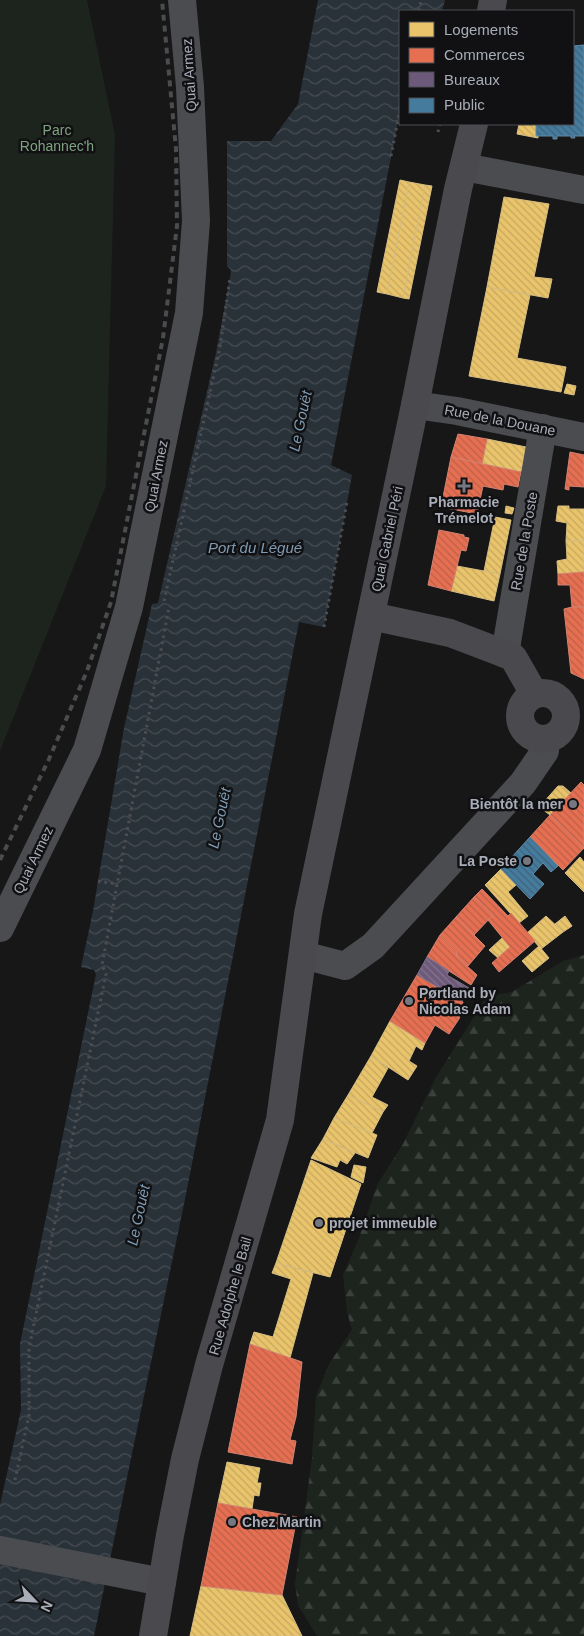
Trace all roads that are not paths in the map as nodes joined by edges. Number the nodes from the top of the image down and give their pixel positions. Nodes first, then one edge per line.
1 (182, 0) edge
2 (474, 125) edge
3 (464, 167) junction
4 (584, 190) edge
5 (415, 405) junction
6 (543, 428) junction
7 (584, 437) edge
8 (371, 616) junction
9 (505, 654) junction
10 (531, 696) junction
11 (575, 722) edge
12 (545, 739) junction
13 (0, 928) edge
14 (303, 955) junction
15 (0, 1550) edge
16 (162, 1582) junction
17 (153, 1636) edge

1 - 13 street, Quai Armez
2 - 3 street, Quai Gabriel Péri
3 - 4 street
3 - 5 street, Quai Gabriel Péri
5 - 6 street, Rue de la Douane
5 - 8 street, Quai Gabriel Péri
6 - 7 street, Rue de la Douane
6 - 9 street, Rue de la Poste
8 - 9 street
8 - 14 street, Quai Gabriel Péri
9 - 10 street
10 - 11 street
10 - 12 street
11 - 12 street
12 - 14 street
14 - 16 street, Rue Adolphe le Bail
15 - 16 street
16 - 17 street, Rue Adolphe le Bail

